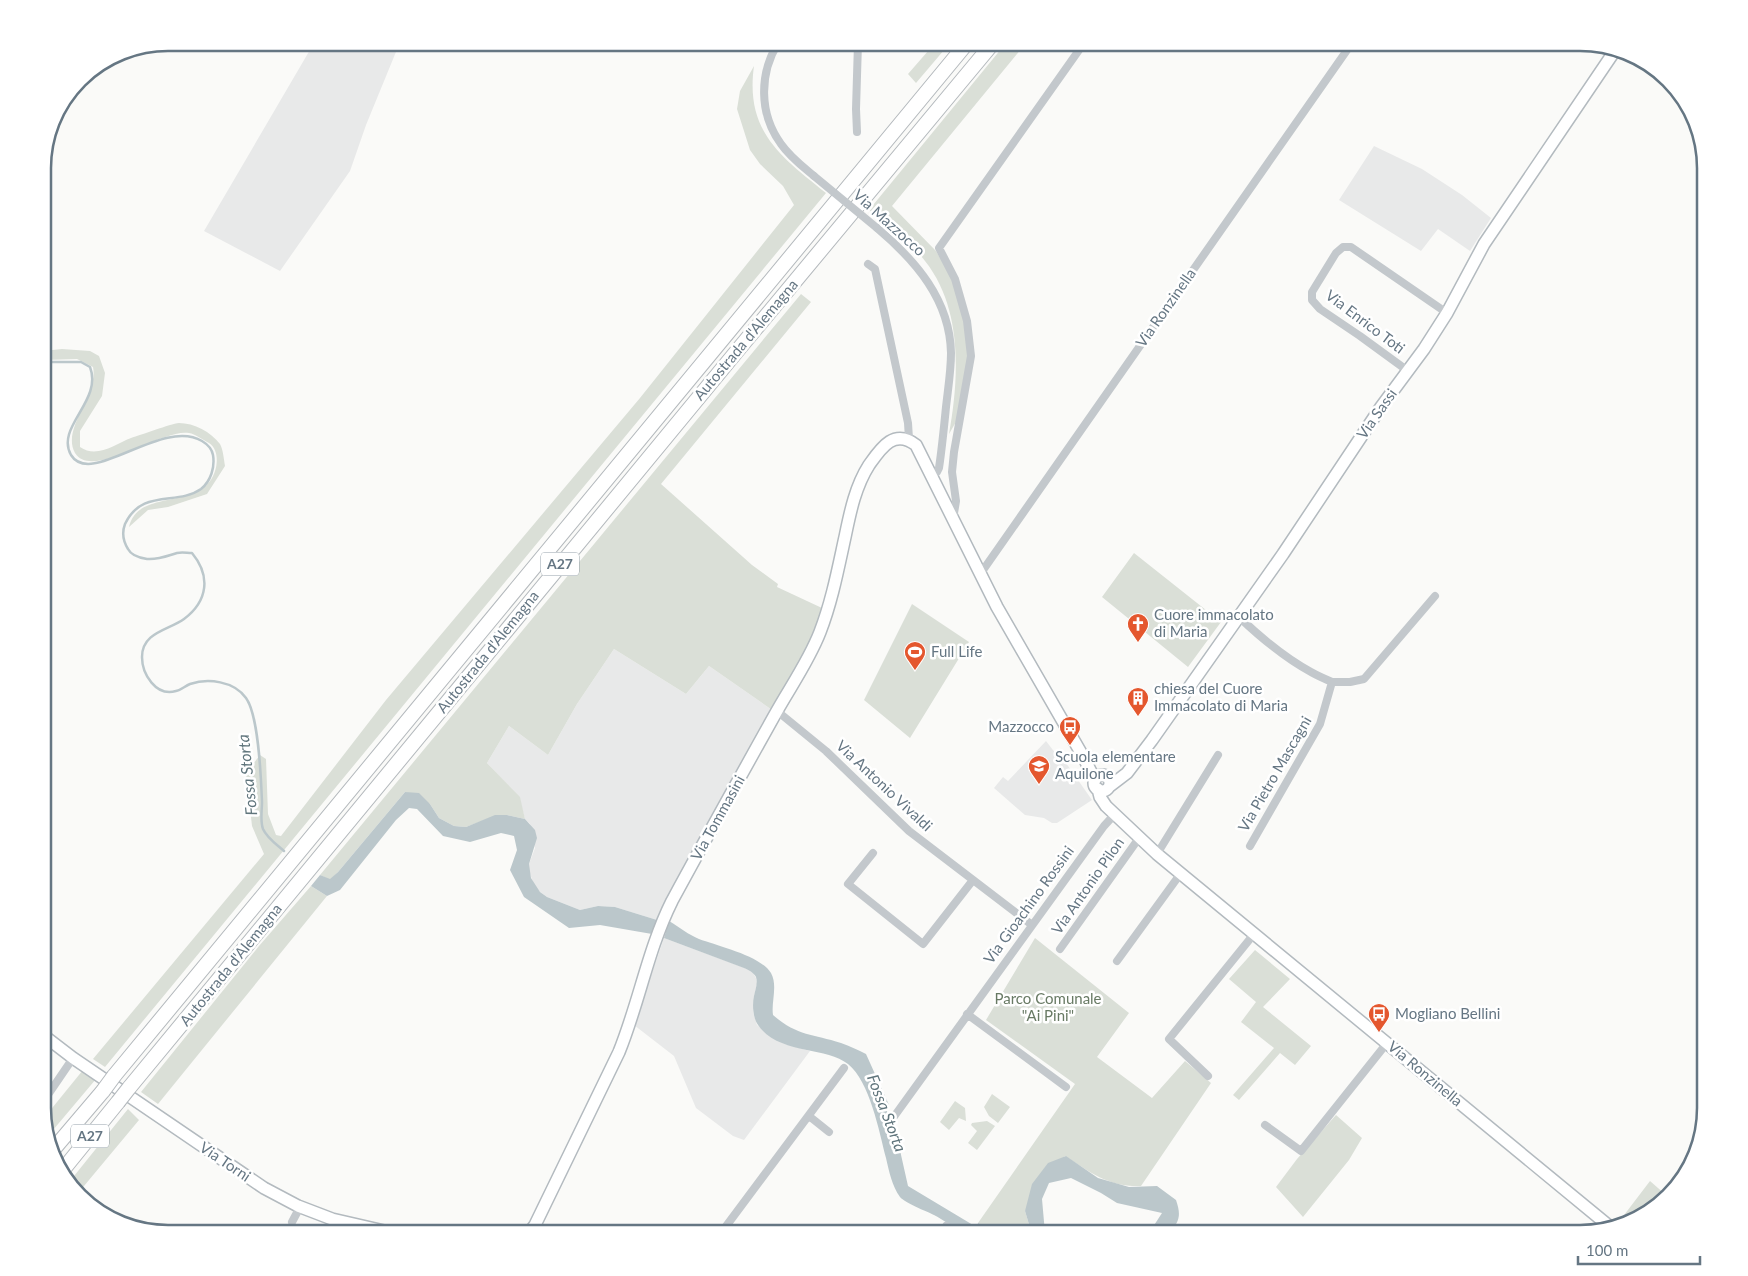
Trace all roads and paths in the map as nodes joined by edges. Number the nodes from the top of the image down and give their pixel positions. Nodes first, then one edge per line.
1 (959, 51) edge
2 (985, 51) edge
3 (1077, 51) edge
4 (1346, 51) edge
5 (773, 52) edge
6 (858, 52) edge
7 (1611, 56) edge
8 (857, 132) dead end
9 (868, 264) dead end
10 (1447, 313) junction
11 (1408, 371) junction
12 (912, 442) junction
13 (932, 476) junction
14 (953, 520) junction
15 (981, 572) junction
16 (1435, 596) dead end
17 (1239, 616) junction
18 (1332, 682) junction
19 (776, 711) junction
20 (1218, 755) dead end
21 (1103, 782) junction
22 (1115, 814) junction
23 (1126, 825) junction
24 (1139, 838) junction
25 (1250, 846) dead end
26 (872, 853) dead end
27 (1157, 854) junction
28 (1181, 873) junction
29 (973, 880) junction
30 (1032, 925) junction
31 (1254, 934) junction
32 (1060, 949) dead end
33 (1117, 961) dead end
34 (967, 1014) junction
35 (52, 1041) edge
36 (1387, 1043) junction
37 (73, 1058) junction
38 (844, 1068) dead end
39 (1208, 1076) dead end
40 (1066, 1088) dead end
41 (52, 1089) edge
42 (809, 1116) junction
43 (893, 1118) dead end
44 (1265, 1124) dead end
45 (829, 1132) dead end
46 (57, 1145) edge
47 (67, 1165) edge
48 (300, 1207) junction
49 (292, 1222) dead end
50 (1604, 1222) edge
51 (356, 1225) edge
52 (534, 1225) edge
53 (728, 1225) edge

1 - 46 highway, Autostrada d'Alemagna / A27, bridge
2 - 47 highway, Autostrada d'Alemagna / A27, bridge
3 - 14 street
4 - 15 street, Via Ronzinella
5 - 13 street, Via Mazzocco, bridge
6 - 8 street
7 - 10 street, Via Sassi
9 - 12 street, Via Ronzinella
10 - 11 street, Via Sassi
10 - 11 street, Via Enrico Toti
11 - 17 street, Via Sassi
12 - 13 street, Via Ronzinella
12 - 19 street, Via Tommasini
13 - 14 street, Via Ronzinella
14 - 15 street, Via Ronzinella
15 - 21 street, Via Ronzinella
16 - 18 street
17 - 18 street
17 - 21 street, Via Sassi
18 - 25 street, Via Pietro Mascagni
19 - 29 street, Via Antonio Vivaldi
19 - 52 street, Via Tommasini
20 - 27 street
21 - 22 street, Via Ronzinella
21 - 23 street, Via Ronzinella
22 - 23 street, Via Ronzinella
22 - 30 street, Via Gioachino Rossini
23 - 24 street, Via Ronzinella
24 - 27 street, Via Ronzinella
24 - 32 street, Via Antonio Pilon
26 - 29 street
27 - 28 street, Via Ronzinella
28 - 31 street, Via Ronzinella
28 - 33 street
29 - 30 street, Via Antonio Vivaldi
30 - 34 street, Via Gioachino Rossini
31 - 36 street, Via Ronzinella
31 - 39 street
34 - 40 street
34 - 43 street, Via Gioachino Rossini
35 - 37 street, Via Torni
36 - 44 street
36 - 50 street, Via Ronzinella
37 - 41 street
37 - 48 street, Via Torni
38 - 42 street
42 - 45 street
42 - 53 street
48 - 49 street
48 - 51 street, Via Torni

